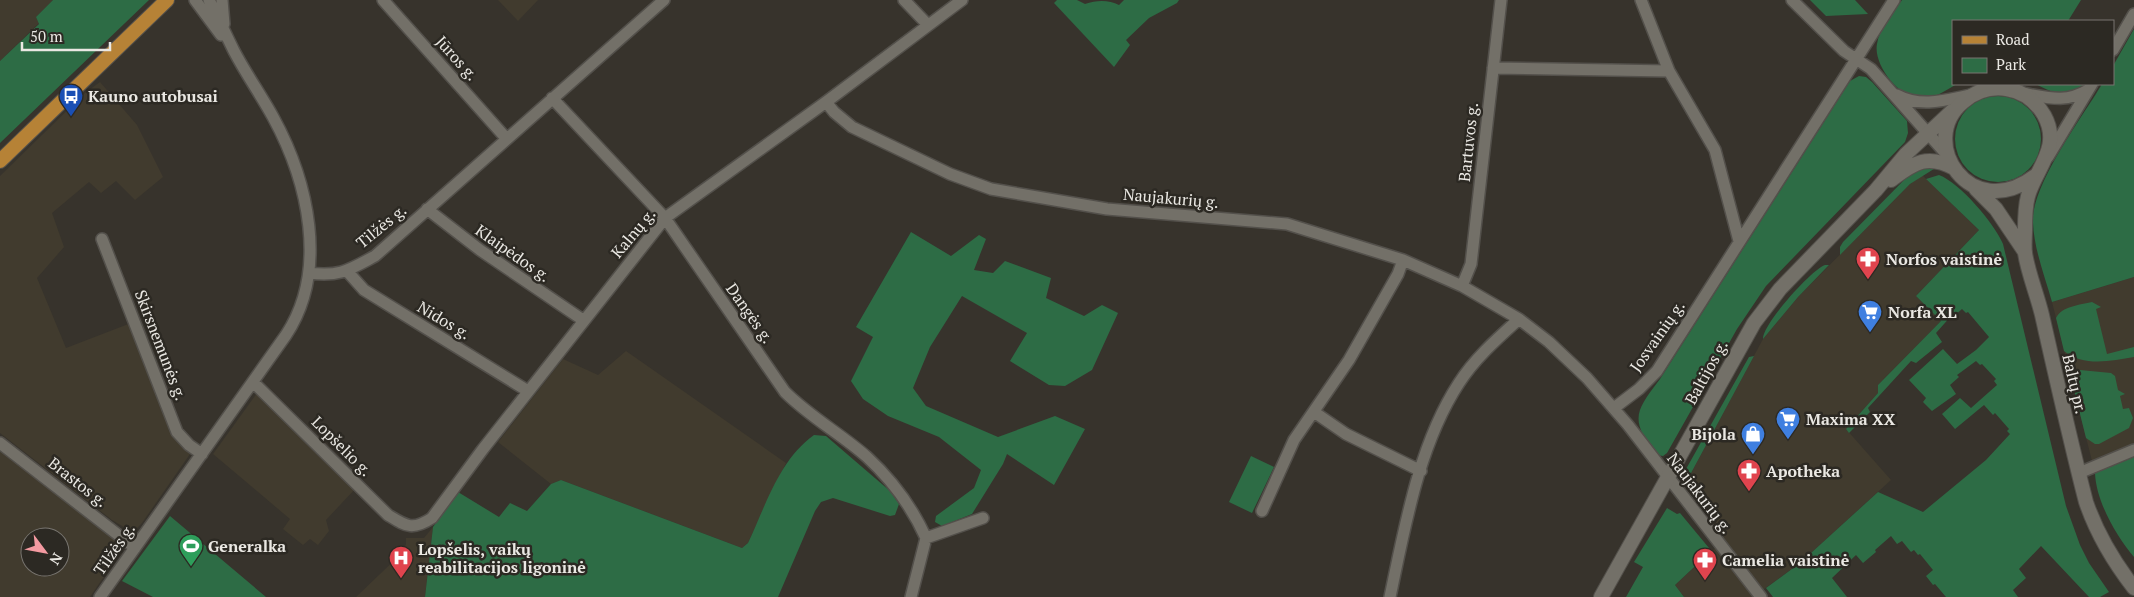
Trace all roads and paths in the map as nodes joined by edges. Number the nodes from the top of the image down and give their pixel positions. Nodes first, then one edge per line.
1 (167, 0) edge
2 (194, 0) edge
3 (210, 0) edge
4 (222, 0) edge
5 (383, 0) edge
6 (664, 0) edge
7 (904, 0) edge
8 (962, 0) edge
9 (1501, 0) edge
10 (1640, 0) edge
11 (1792, 0) edge
12 (1894, 0) edge
13 (2134, 14) edge
14 (928, 25) junction
15 (225, 31) junction
16 (2114, 48) edge
17 (235, 52) junction
18 (1857, 60) junction
19 (1493, 68) junction
20 (1669, 71) junction
21 (2091, 86) edge
22 (1891, 91) junction
23 (2021, 93) junction
24 (552, 98) junction
25 (1966, 99) junction
26 (826, 102) junction
27 (1928, 132) junction
28 (506, 138) junction
29 (0, 162) edge
30 (1951, 162) junction
31 (2044, 164) junction
32 (2035, 176) junction
33 (1973, 186) junction
34 (1876, 190) junction
35 (427, 209) junction
36 (665, 218) junction
37 (102, 239) dead end
38 (1739, 241) junction
39 (2025, 253) junction
40 (1403, 260) junction
41 (347, 271) junction
42 (309, 273) junction
43 (1462, 286) junction
44 (1519, 319) junction
45 (582, 320) junction
46 (253, 382) junction
47 (528, 391) junction
48 (1614, 408) junction
49 (1314, 412) junction
50 (0, 443) edge
51 (2134, 450) edge
52 (202, 454) junction
53 (1421, 471) junction
54 (2079, 473) junction
55 (1667, 476) junction
56 (1262, 511) dead end
57 (983, 518) dead end
58 (412, 527) joint
59 (926, 538) junction
60 (135, 548) junction
61 (2133, 584) edge
62 (100, 597) edge
63 (911, 597) edge
64 (1390, 597) edge
65 (1601, 597) edge
66 (1761, 597) edge

1 - 29 main road
2 - 17 street
3 - 15 street
4 - 15 street
5 - 28 street, Jūros g.
6 - 24 street, Tilžės g.
7 - 14 street
8 - 14 street, Kalnų g.
9 - 19 street, Bartuvos g.
10 - 20 street
11 - 18 street
12 - 18 street, Josvainių g.
13 - 16 street
14 - 26 street, Kalnų g.
15 - 17 street
17 - 42 street
18 - 22 street
18 - 38 street, Josvainių g.
19 - 20 street
19 - 43 street, Bartuvos g.
20 - 38 street
21 - 23 street
21 - 31 street
22 - 25 street
22 - 27 street
23 - 25 street
23 - 31 street, Baltų pr.
24 - 28 street, Tilžės g.
24 - 36 street, Dangės g.
25 - 27 street, Baltijos g.
25 - 30 street
26 - 36 street, Kalnų g.
26 - 40 street, Naujakurių g.
27 - 30 street
27 - 34 street, Baltijos g.
28 - 35 street, Tilžės g.
30 - 33 street
30 - 34 street, Baltijos g.
31 - 32 street, Baltų pr.
32 - 33 street, Baltų pr.
32 - 39 street, Baltų pr.
33 - 39 street
34 - 55 street, Baltijos g.
35 - 41 street, Tilžės g.
35 - 45 street, Klaipėdos g.
36 - 45 street, Kalnų g.
36 - 59 street, Dangės g.
37 - 52 street, Skirsnemunės g.
38 - 48 street, Josvainių g.
39 - 54 street, Baltų pr.
40 - 43 street, Naujakurių g.
40 - 49 street
41 - 42 street, Tilžės g.
41 - 47 street, Nidos g.
42 - 46 street, Tilžės g.
43 - 44 street, Naujakurių g.
44 - 48 street
44 - 53 street
45 - 47 street, Kalnų g.
46 - 52 street, Tilžės g.
46 - 58 street, Lopšelio g.
47 - 58 street, Kalnų g.
48 - 55 street, Naujakurių g.
49 - 53 street
49 - 56 street
50 - 60 street, Brastos g.
51 - 54 street
52 - 60 street, Tilžės g.
53 - 64 street
54 - 61 street, Baltų pr.
55 - 65 street, Baltijos g.
55 - 66 street, Naujakurių g.
57 - 59 street
59 - 63 street
60 - 62 street, Tilžės g.

